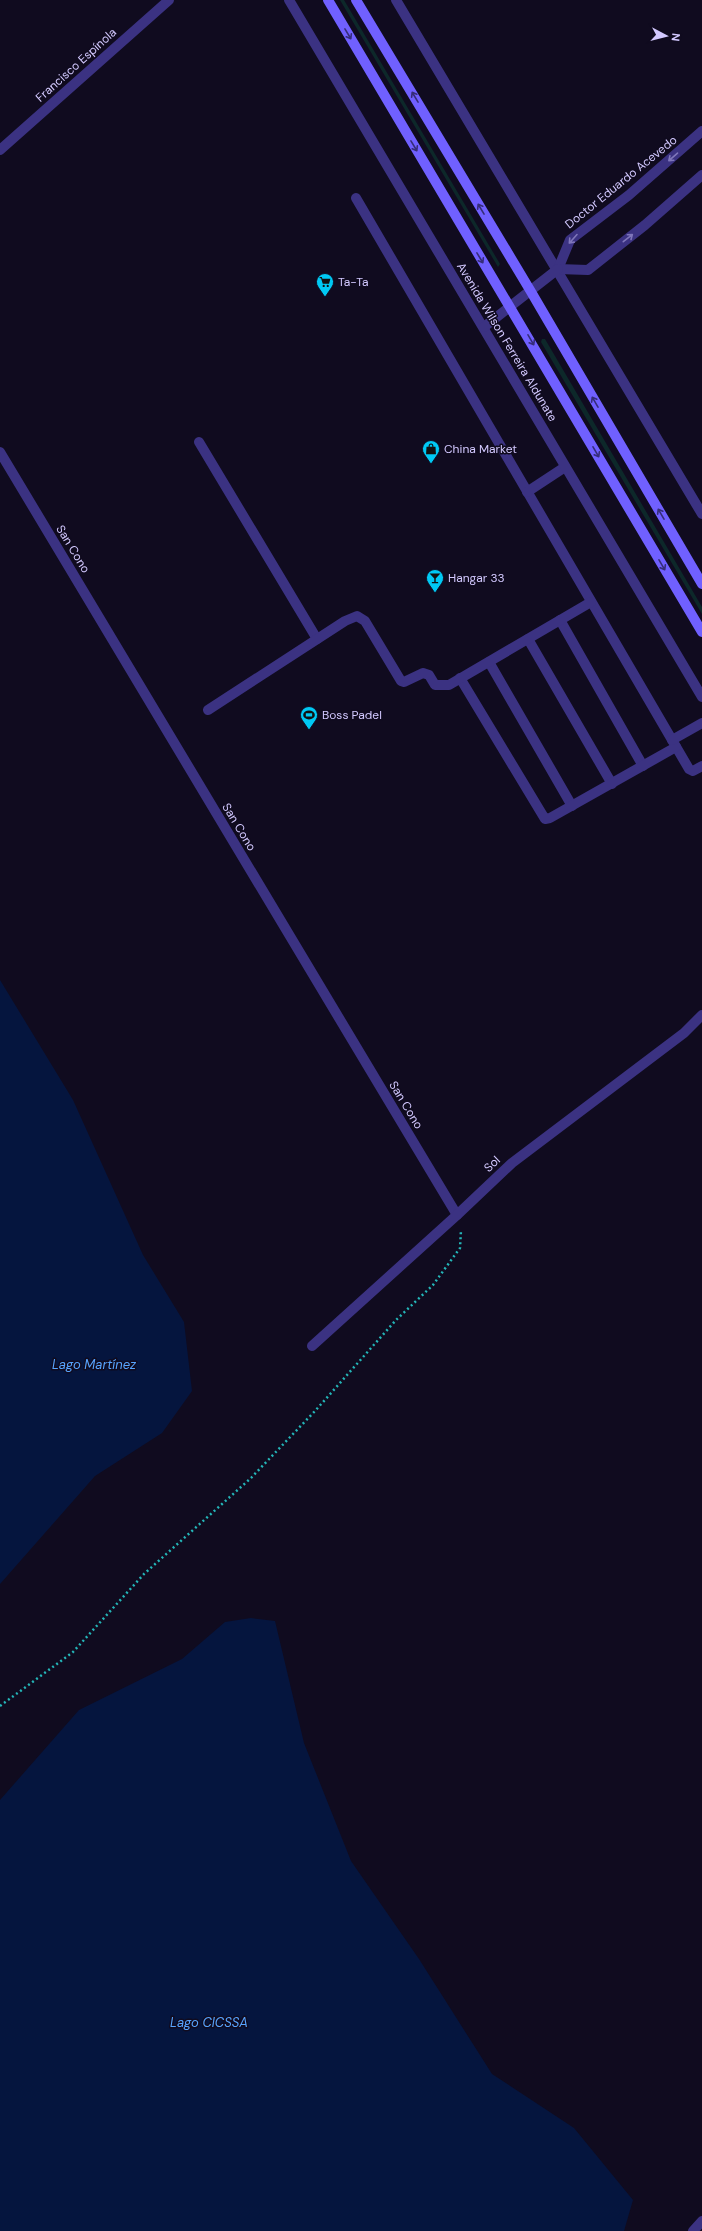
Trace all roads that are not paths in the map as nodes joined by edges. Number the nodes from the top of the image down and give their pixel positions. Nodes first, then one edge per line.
1 (169, 0) edge
2 (289, 0) edge
3 (328, 0) edge
4 (356, 0) edge
5 (396, 0) edge
6 (702, 131) edge
7 (0, 150) edge
8 (702, 175) edge
9 (356, 198) dead end
10 (558, 269) junction
11 (530, 290) junction
12 (511, 307) junction
13 (484, 327) junction
14 (199, 442) dead end
15 (0, 452) edge
16 (565, 467) junction
17 (527, 492) junction
18 (702, 514) edge
19 (702, 584) edge
20 (591, 602) junction
21 (560, 620) junction
22 (702, 632) edge
23 (317, 639) junction
24 (528, 639) junction
25 (489, 662) junction
26 (460, 678) junction
27 (702, 698) edge
28 (208, 710) dead end
29 (702, 724) edge
30 (674, 744) junction
31 (643, 766) junction
32 (702, 766) edge
33 (612, 784) junction
34 (572, 806) junction
35 (702, 1015) edge
36 (457, 1216) junction
37 (312, 1346) dead end
38 (702, 2221) edge
39 (693, 2231) edge

1 - 7 street, Francisco Espínola
2 - 13 street, Avenida Wilson Ferreira Aldunate
3 -> 12 main road, Avenida Wilson Ferreira Aldunate
11 -> 4 main road
5 - 10 street
6 -> 10 street, Doctor Eduardo Acevedo
10 -> 8 street
9 - 17 street
10 - 11 street
10 - 18 street
11 - 12 street
19 -> 11 main road
12 - 13 street
12 -> 22 main road, Avenida Wilson Ferreira Aldunate
13 - 16 street, Avenida Wilson Ferreira Aldunate
14 - 23 street
15 - 36 street, San Cono
16 - 17 street
16 - 27 street, Avenida Wilson Ferreira Aldunate
17 - 20 street
20 - 21 street
20 - 30 street
21 - 24 street
21 - 31 street
23 - 26 street
23 - 28 street
24 - 25 street
24 - 33 street
25 - 26 street
25 - 34 street
26 - 34 street
29 - 30 street
30 - 31 street
30 - 32 street
31 - 33 street
33 - 34 street
35 - 36 street, Sol
36 - 37 street, Sol
38 - 39 street

